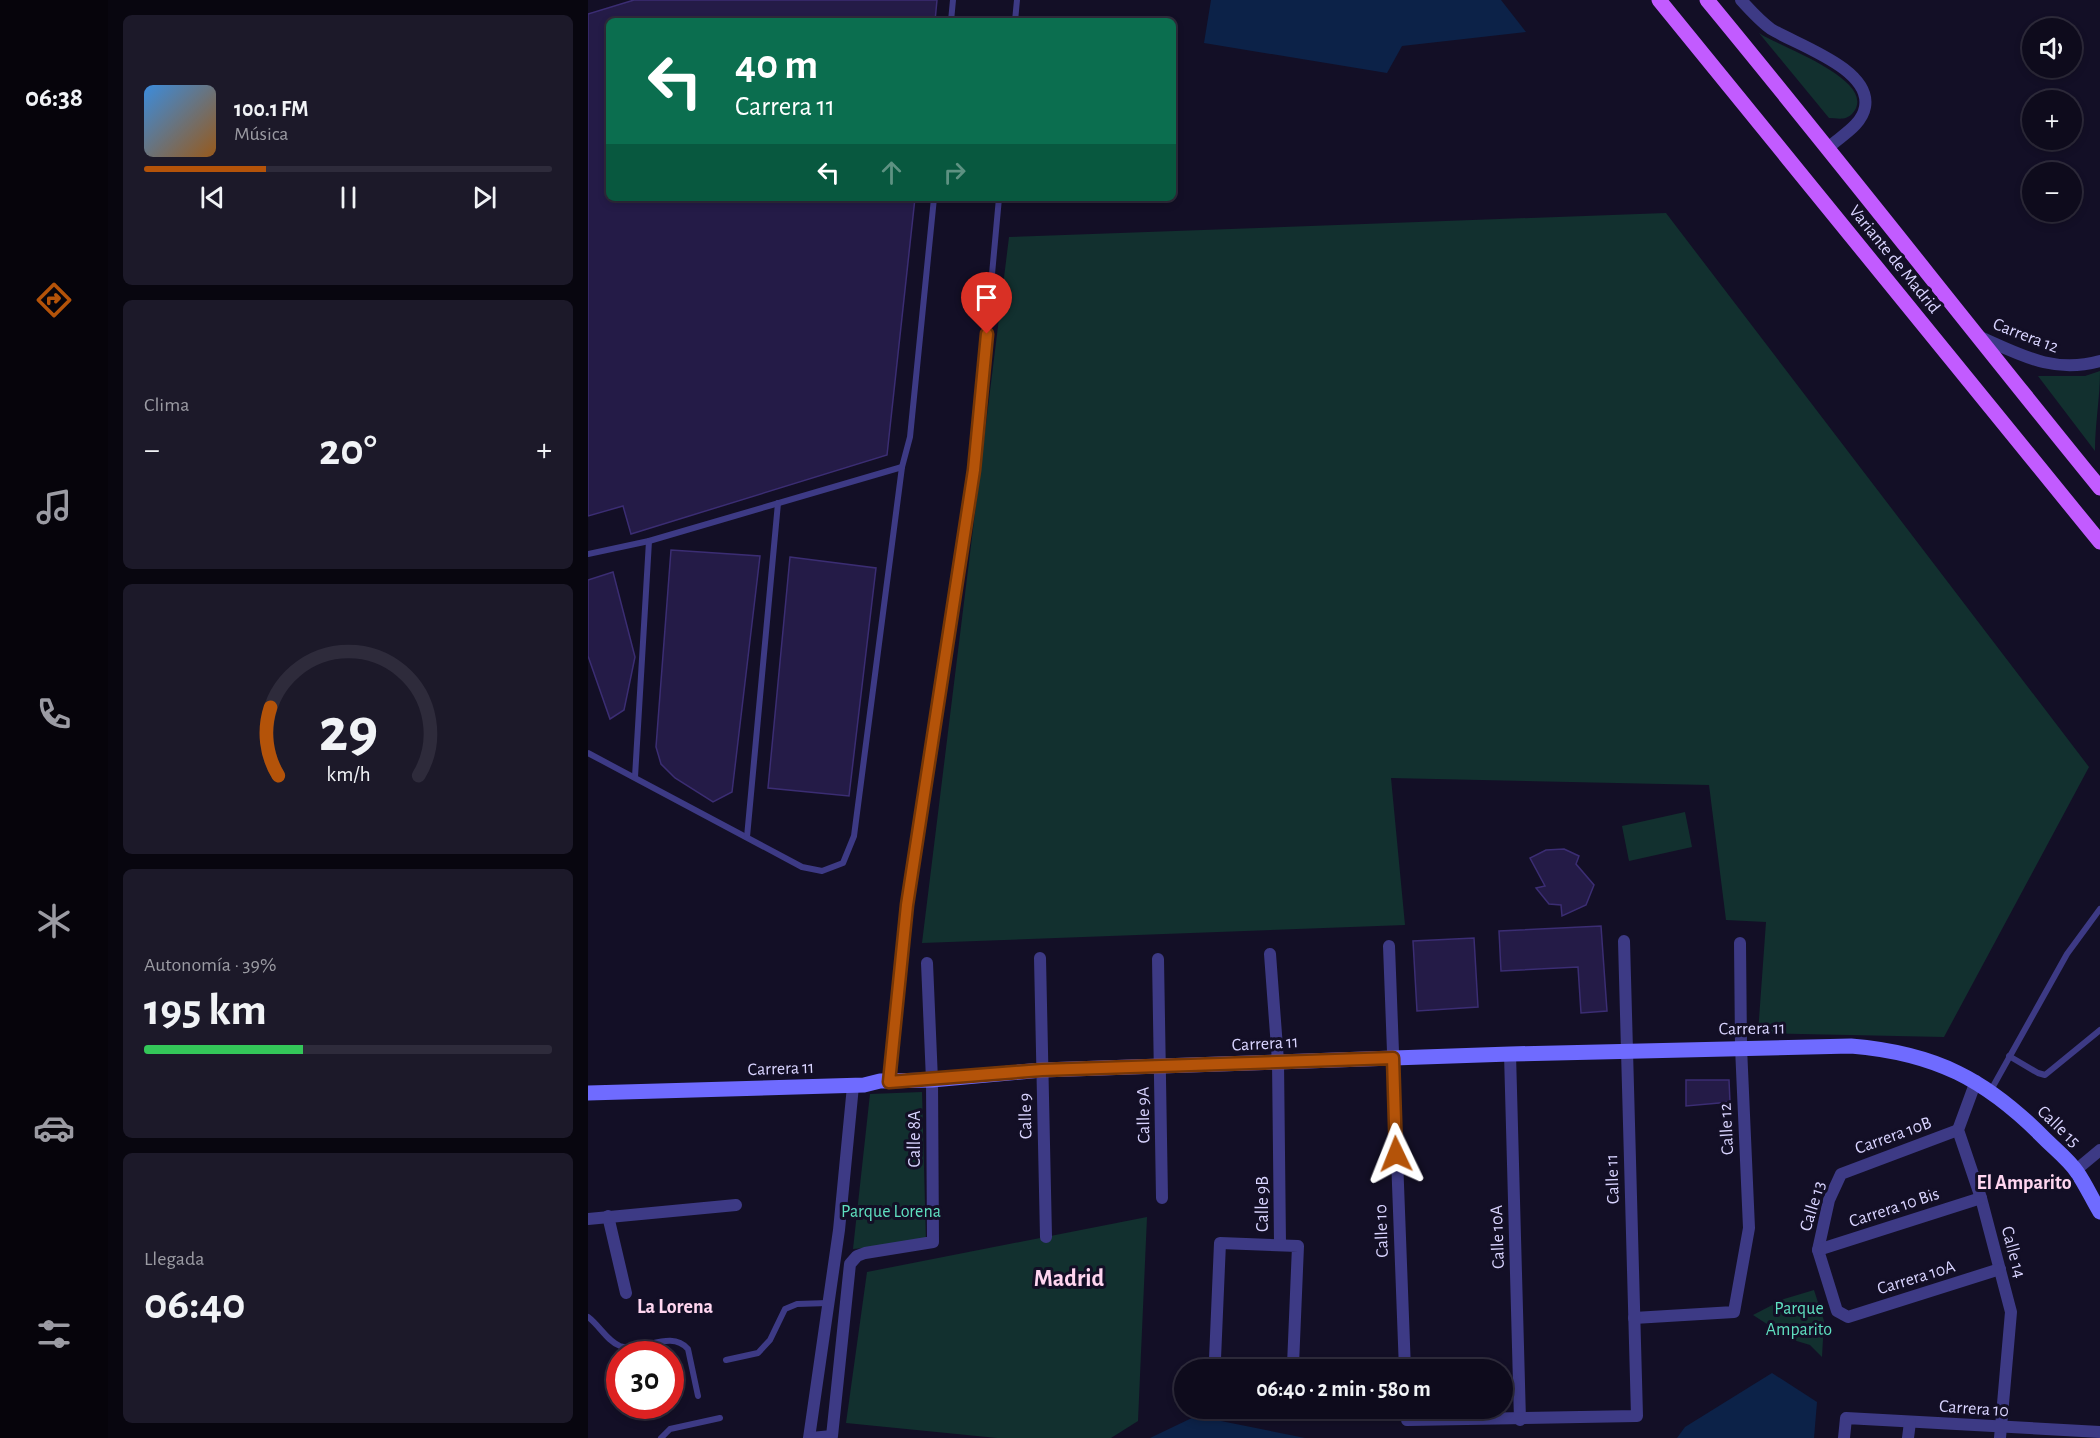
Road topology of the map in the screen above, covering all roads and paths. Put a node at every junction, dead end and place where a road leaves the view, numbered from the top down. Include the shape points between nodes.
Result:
1 (953, 0) edge
2 (1017, 0) edge
3 (1659, 0) edge
4 (1707, 0) edge
5 (1741, 0) edge
6 (951, 18) edge
7 (1015, 18) edge
8 (1829, 147) junction
9 (934, 201) edge
10 (999, 201) edge
11 (1975, 334) junction
12 (2100, 361) edge
13 (902, 467) junction
14 (2100, 488) edge
15 (778, 503) junction
16 (649, 541) junction
17 (2100, 542) edge
18 (588, 554) edge
19 (588, 753) edge
20 (635, 777) junction
21 (747, 837) junction
22 (2100, 909) edge
23 (1624, 941) dead end
24 (1740, 943) dead end
25 (1389, 946) dead end
26 (1270, 954) dead end
27 (1040, 958) dead end
28 (1158, 960) dead end
29 (927, 963) dead end
30 (2100, 1030) edge
31 (1741, 1047) junction
32 (1626, 1051) junction
33 (1510, 1054) junction
34 (2009, 1056) junction
35 (1393, 1058) junction
36 (1278, 1061) junction
37 (1160, 1066) junction
38 (1042, 1070) junction
39 (932, 1080) junction
40 (1976, 1081) junction
41 (889, 1082) junction
42 (853, 1086) junction
43 (1991, 1090) junction
44 (588, 1093) edge
45 (1958, 1130) junction
46 (2100, 1150) edge
47 (2076, 1170) junction
48 (1841, 1174) joint
49 (1162, 1198) dead end
50 (1981, 1198) junction
51 (736, 1205) dead end
52 (2100, 1212) edge
53 (608, 1216) junction
54 (588, 1219) edge
55 (1046, 1237) dead end
56 (1280, 1244) junction
57 (1818, 1250) junction
58 (2000, 1269) junction
59 (626, 1293) dead end
60 (828, 1303) junction
61 (1842, 1315) joint
62 (588, 1317) edge
63 (1634, 1318) junction
64 (1215, 1359) dead end
65 (1293, 1359) edge
66 (1405, 1359) edge
67 (726, 1360) dead end
68 (698, 1396) dead end
69 (720, 1418) dead end
70 (1501, 1419) edge
71 (1520, 1420) junction
72 (1910, 1422) junction
73 (2100, 1432) edge
74 (2000, 1433) edge
75 (661, 1438) edge
76 (810, 1438) edge
77 (1844, 1438) edge
78 (1908, 1438) edge

1 - 6 lane
2 - 7 lane
3 - 17 main road, Variante de Madrid
4 - 8 main road, Variante de Madrid
5 - 8 street via 1768,27 1848,70 1862,87 1866,106 1859,122
8 - 11 main road, Variante de Madrid
9 - 13 lane via 910,437
10 - 41 lane via 974,470 907,905
11 - 12 street, Carrera 12 via 2056,367
11 - 14 main road, Variante de Madrid
13 - 15 lane
13 - 21 lane via 854,836 843,863 822,870 802,867
15 - 16 lane
15 - 21 lane
16 - 18 lane
16 - 20 lane
19 - 20 lane
20 - 21 lane
22 - 34 lane via 2067,954
23 - 32 street, Calle 11
24 - 31 street, Calle 12
25 - 35 street, Calle 10
26 - 36 street, Calle 9B
27 - 38 street, Calle 9
28 - 37 street, Calle 9A
29 - 39 street, Calle 8A
30 - 34 lane via 2045,1075
31 - 32 street, Carrera 11
31 - 40 street, Carrera 11 via 1851,1046 1893,1050
31 - 63 street, Calle 12 via 1749,1228 1734,1312
32 - 33 street, Carrera 11
32 - 63 street, Calle 11
33 - 35 street, Carrera 11
33 - 71 street, Calle 10A
34 - 43 lane
35 - 36 street, Carrera 11
35 - 66 street, Calle 10
36 - 37 street, Carrera 11
36 - 56 street, Calle 9B
37 - 38 street, Carrera 11
37 - 49 street, Calle 9A
38 - 39 street, Carrera 11
38 - 55 street, Calle 9
39 - 41 street, Carrera 11
39 - 76 street, Calle 8A via 933,1242 865,1253 850,1264 832,1436
40 - 43 street, Calle 15
40 - 45 street
41 - 42 street, Carrera 11
42 - 44 street, Carrera 11
42 - 60 street
43 - 47 street, Calle 15
45 - 48 street, Carrera 10B
45 - 50 street, Calle 14
46 - 47 street
47 - 52 street, Calle 15
48 - 57 street, Calle 13 via 1826,1209
50 - 57 street, Carrera 10 Bis
50 - 58 street, Calle 14
51 - 53 street
53 - 54 street
53 - 59 street
56 - 64 street via 1220,1243
56 - 65 street, Calle 9B via 1298,1246
57 - 61 street, Calle 13 via 1837,1311
58 - 61 street, Carrera 10A via 1848,1317
58 - 74 street, Calle 14 via 2011,1312
60 - 67 lane via 796,1304 785,1309 770,1340 758,1353
60 - 76 street
62 - 68 lane via 616,1344 629,1348 674,1340 684,1344
63 - 71 street, Calle 11 via 1637,1416
69 - 75 lane via 670,1429
70 - 71 street
72 - 74 street, Carrera 10
72 - 77 street, Carrera 10 via 1846,1418
72 - 78 street
73 - 74 street, Carrera 10

